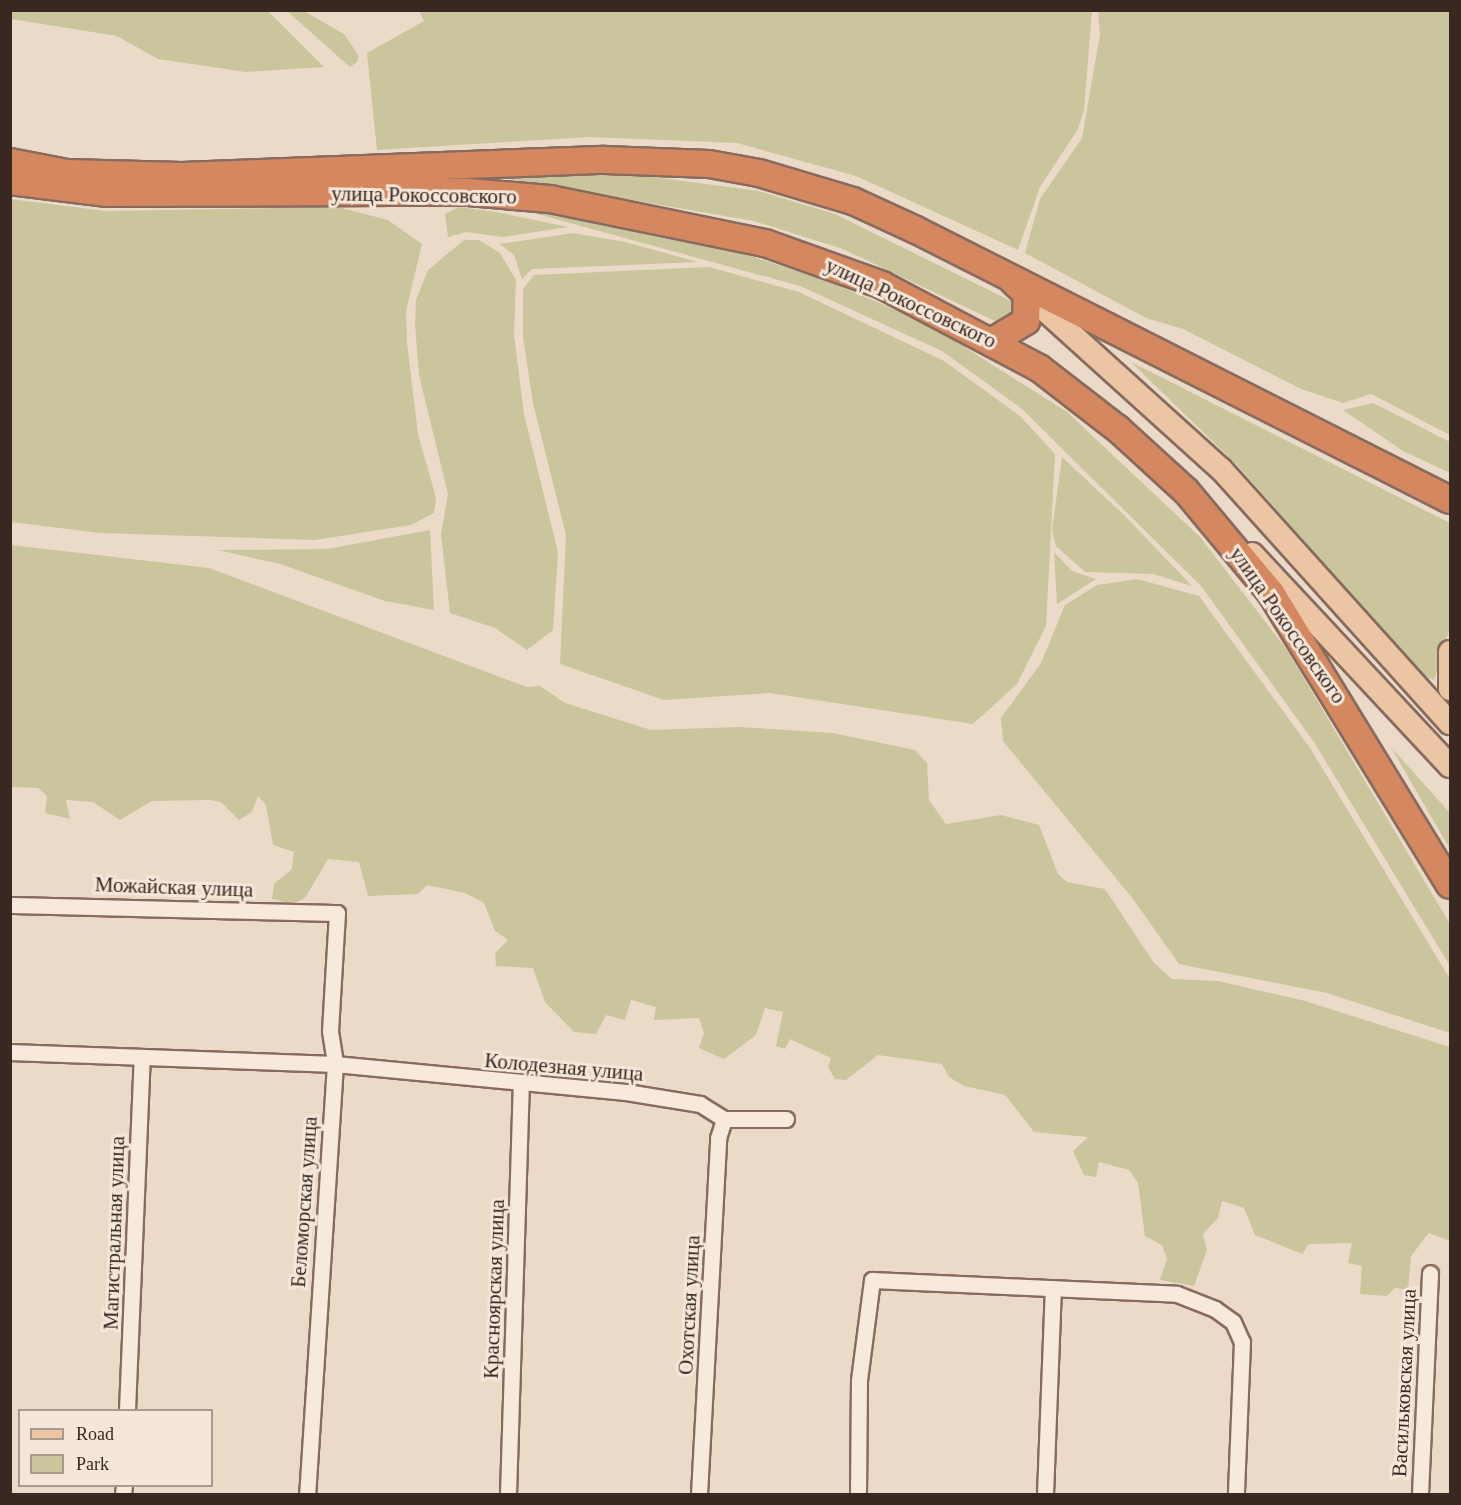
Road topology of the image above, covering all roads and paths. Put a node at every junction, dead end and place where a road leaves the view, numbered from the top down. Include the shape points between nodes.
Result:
1 (10, 162) edge
2 (10, 181) edge
3 (1019, 287) junction
4 (993, 341) junction
5 (1186, 491) junction
6 (1450, 500) edge
7 (1450, 652) edge
8 (1450, 688) edge
9 (1450, 723) edge
10 (1408, 724) junction
11 (1450, 766) edge
12 (1450, 774) edge
13 (1450, 885) edge
14 (10, 905) edge
15 (337, 913) joint
16 (10, 1052) edge
17 (142, 1058) junction
18 (335, 1064) junction
19 (521, 1084) junction
20 (724, 1119) junction
21 (786, 1119) dead end
22 (1430, 1273) dead end
23 (1053, 1288) junction
24 (127, 1409) edge
25 (307, 1494) edge
26 (508, 1494) edge
27 (699, 1494) edge
28 (858, 1494) edge
29 (1045, 1494) edge
30 (1236, 1494) edge
31 (1420, 1494) edge

1 - 3 highway, улица Рокоссовского via 67,173 182,176 605,160 709,164 853,201
2 - 4 highway, улица Рокоссовского via 107,193 468,192 550,199 724,233 815,258
3 - 4 highway via 1026,321
3 - 6 highway, улица Рокоссовского
3 - 9 main road via 1221,469
4 - 5 highway, улица Рокоссовского via 1085,403
5 - 10 main road via 1283,586
5 - 13 highway, улица Рокоссовского via 1271,593
7 - 8 main road
10 - 11 main road
10 - 12 street
14 - 15 street, Можайская улица
15 - 18 street, Беломорская улица via 330,1031
16 - 17 street, Колодезная улица
17 - 18 street, Колодезная улица
17 - 24 street, Магистральная улица
18 - 19 street, Колодезная улица
18 - 25 street, Беломорская улица
19 - 20 street, Колодезная улица via 700,1104
19 - 26 street, Красноярская улица
20 - 21 street
20 - 27 street, Охотская улица via 718,1138
22 - 31 street, Васильковская улица
23 - 28 street via 872,1280 859,1380
23 - 29 street
23 - 30 street via 1177,1294 1215,1309 1233,1322 1242,1342

